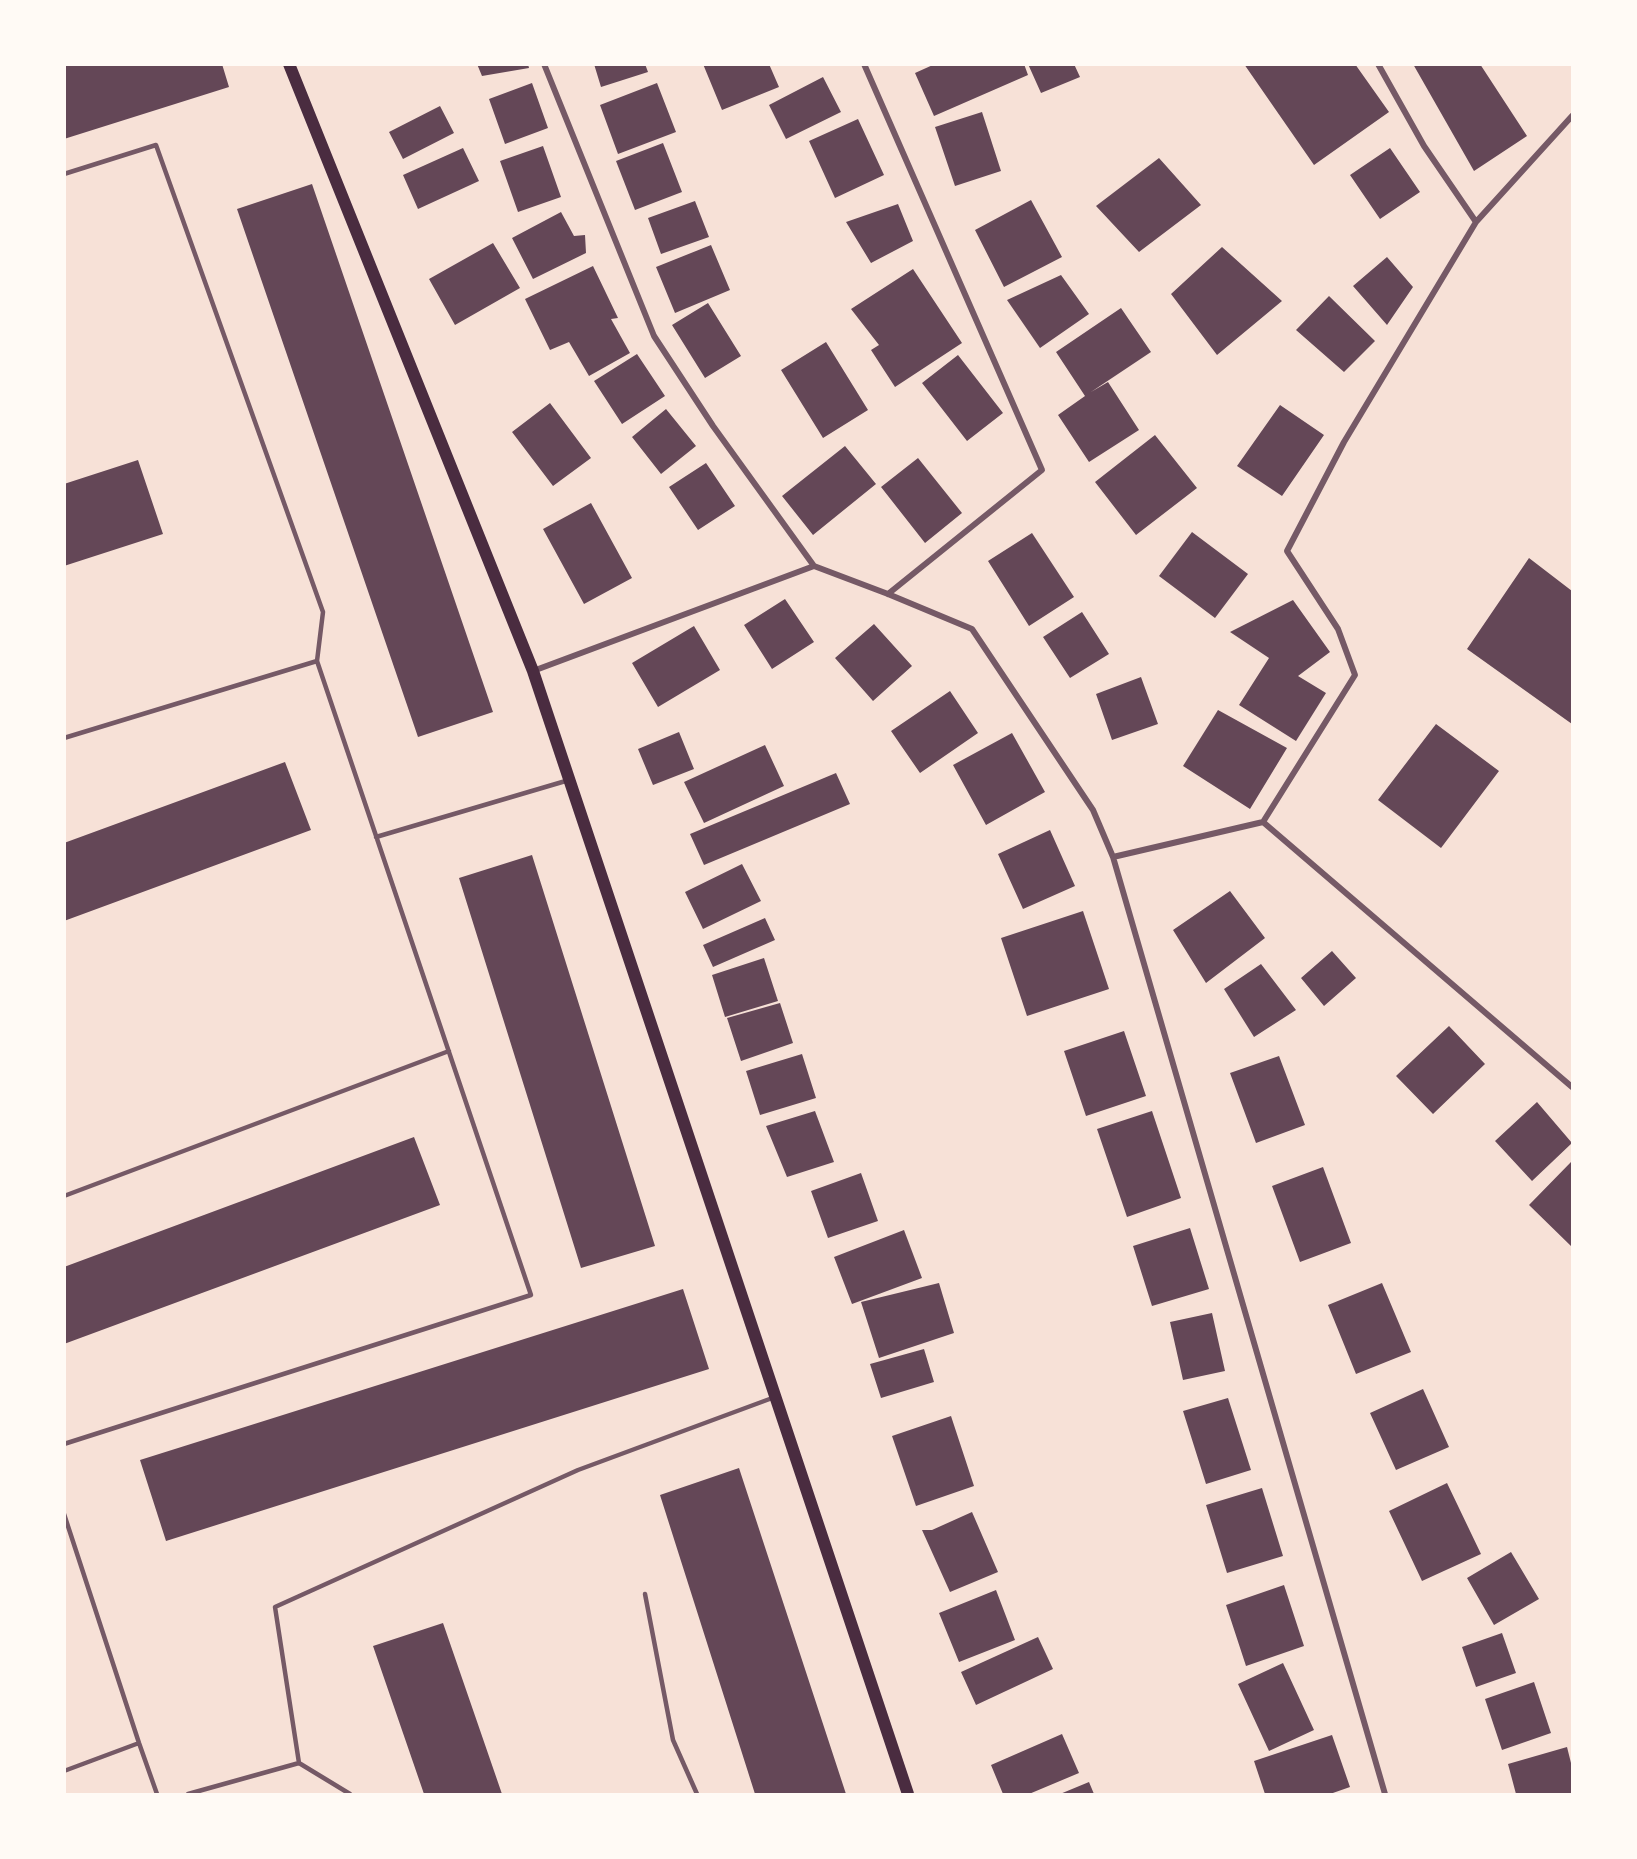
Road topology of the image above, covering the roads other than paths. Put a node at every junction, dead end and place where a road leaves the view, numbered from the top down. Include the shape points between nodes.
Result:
1 (289, 64) edge
2 (544, 64) edge
3 (864, 64) edge
4 (1378, 64) edge
5 (1572, 116) edge
6 (64, 174) edge
7 (1476, 222) junction
8 (814, 566) junction
9 (888, 594) junction
10 (317, 661) junction
11 (533, 671) junction
12 (64, 738) edge
13 (569, 780) junction
14 (1263, 822) junction
15 (376, 837) junction
16 (1113, 857) junction
17 (449, 1051) junction
18 (1572, 1087) edge
19 (64, 1196) edge
20 (775, 1397) junction
21 (64, 1444) edge
22 (64, 1514) edge
23 (645, 1594) dead end
24 (139, 1743) junction
25 (299, 1763) junction
26 (64, 1771) edge
27 (158, 1794) edge
28 (188, 1794) edge
29 (350, 1794) edge
30 (698, 1794) edge
31 (908, 1794) edge
32 (1385, 1794) edge

1 - 11 main road
2 - 8 street via 654,336
3 - 9 street via 1042,470
4 - 7 street via 1424,146
5 - 7 street
6 - 10 lane via 156,145 324,612
7 - 14 street via 1344,442 1287,551 1338,629 1355,675
8 - 9 street
8 - 11 street
9 - 16 street via 972,629 1093,810
10 - 12 lane
10 - 15 lane
11 - 13 main road
13 - 15 lane
13 - 20 main road
14 - 16 street
14 - 18 street
15 - 17 lane
16 - 32 street
17 - 19 lane
17 - 21 lane via 531,1295
20 - 25 lane via 578,1470 275,1607
20 - 31 main road
22 - 24 lane
23 - 30 lane via 673,1740
24 - 26 lane
24 - 27 lane
25 - 28 lane
25 - 29 lane

